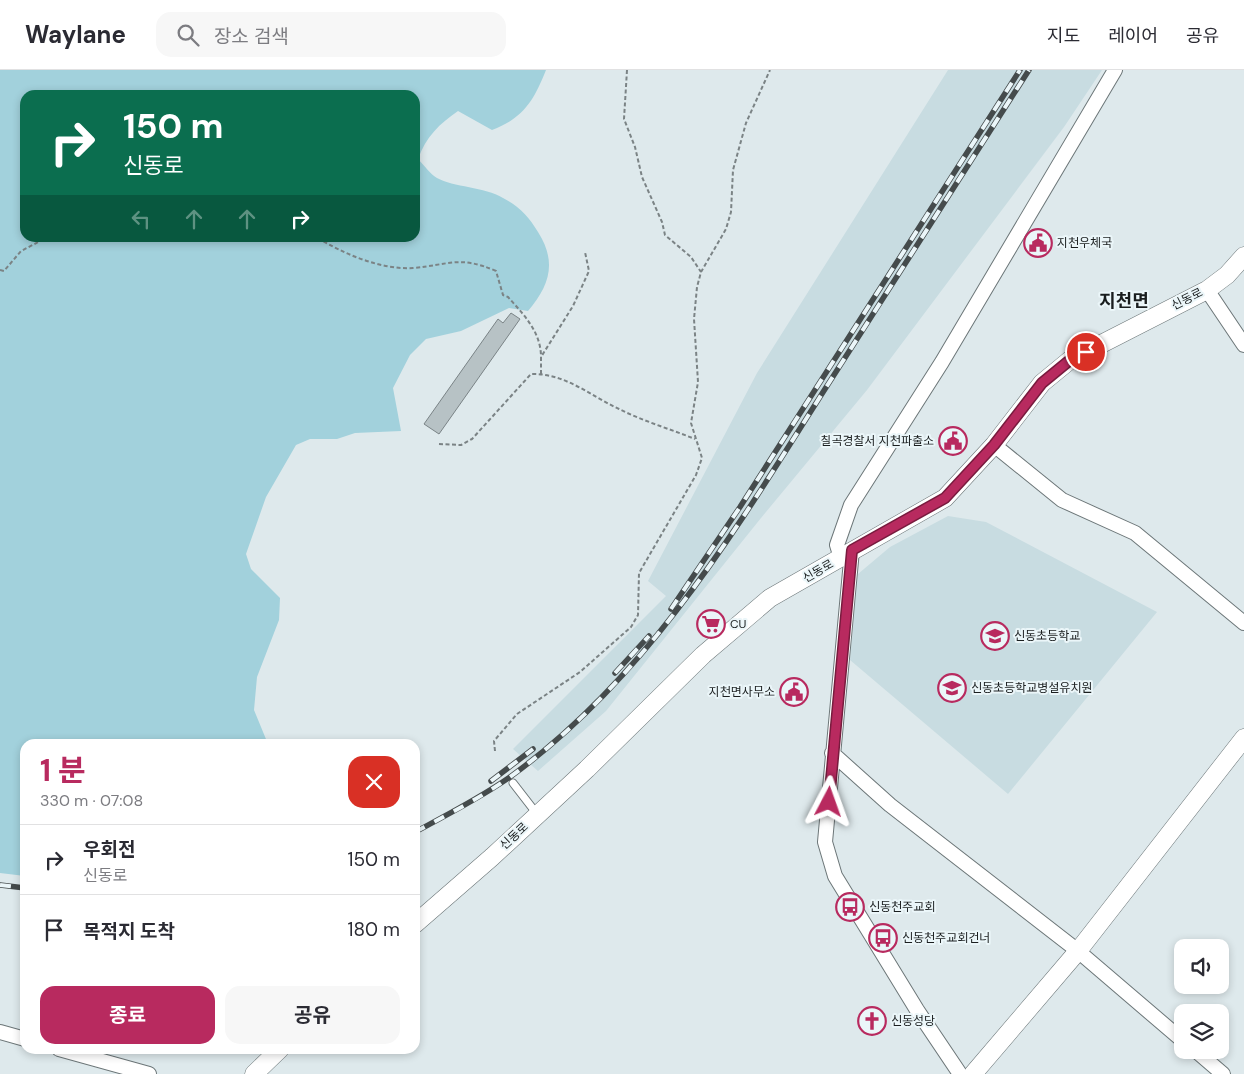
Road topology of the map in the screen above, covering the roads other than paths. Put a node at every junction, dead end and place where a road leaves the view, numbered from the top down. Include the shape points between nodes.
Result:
1 (1115, 70) edge
2 (1244, 256) edge
3 (1206, 290) junction
4 (1244, 345) edge
5 (994, 445) junction
6 (846, 554) junction
7 (1244, 623) edge
8 (1244, 738) edge
9 (832, 753) junction
10 (513, 783) dead end
11 (538, 815) junction
12 (420, 920) edge
13 (1078, 951) junction
14 (0, 1032) edge
15 (1174, 1033) edge
16 (20, 1038) edge
17 (77, 1054) edge
18 (275, 1054) edge
19 (1206, 1059) edge
20 (149, 1074) edge
21 (254, 1074) edge
22 (960, 1074) edge
23 (973, 1074) edge
24 (1223, 1074) edge

1 - 6 street via 942,362 851,505 838,544
2 - 3 street, 신동로 via 1227,275
3 - 4 street
3 - 5 street, 신동로 via 1070,360 1042,383
5 - 6 street, 신동로 via 945,498
5 - 7 street via 1062,500 1135,533
6 - 9 street
6 - 11 street, 신동로 via 770,598 710,649
8 - 13 street
9 - 13 street via 890,805
9 - 22 street via 825,842 835,876
10 - 11 lane
11 - 12 street, 신동로
13 - 15 street
13 - 23 street
14 - 16 street
17 - 20 street
18 - 21 street
19 - 24 street

